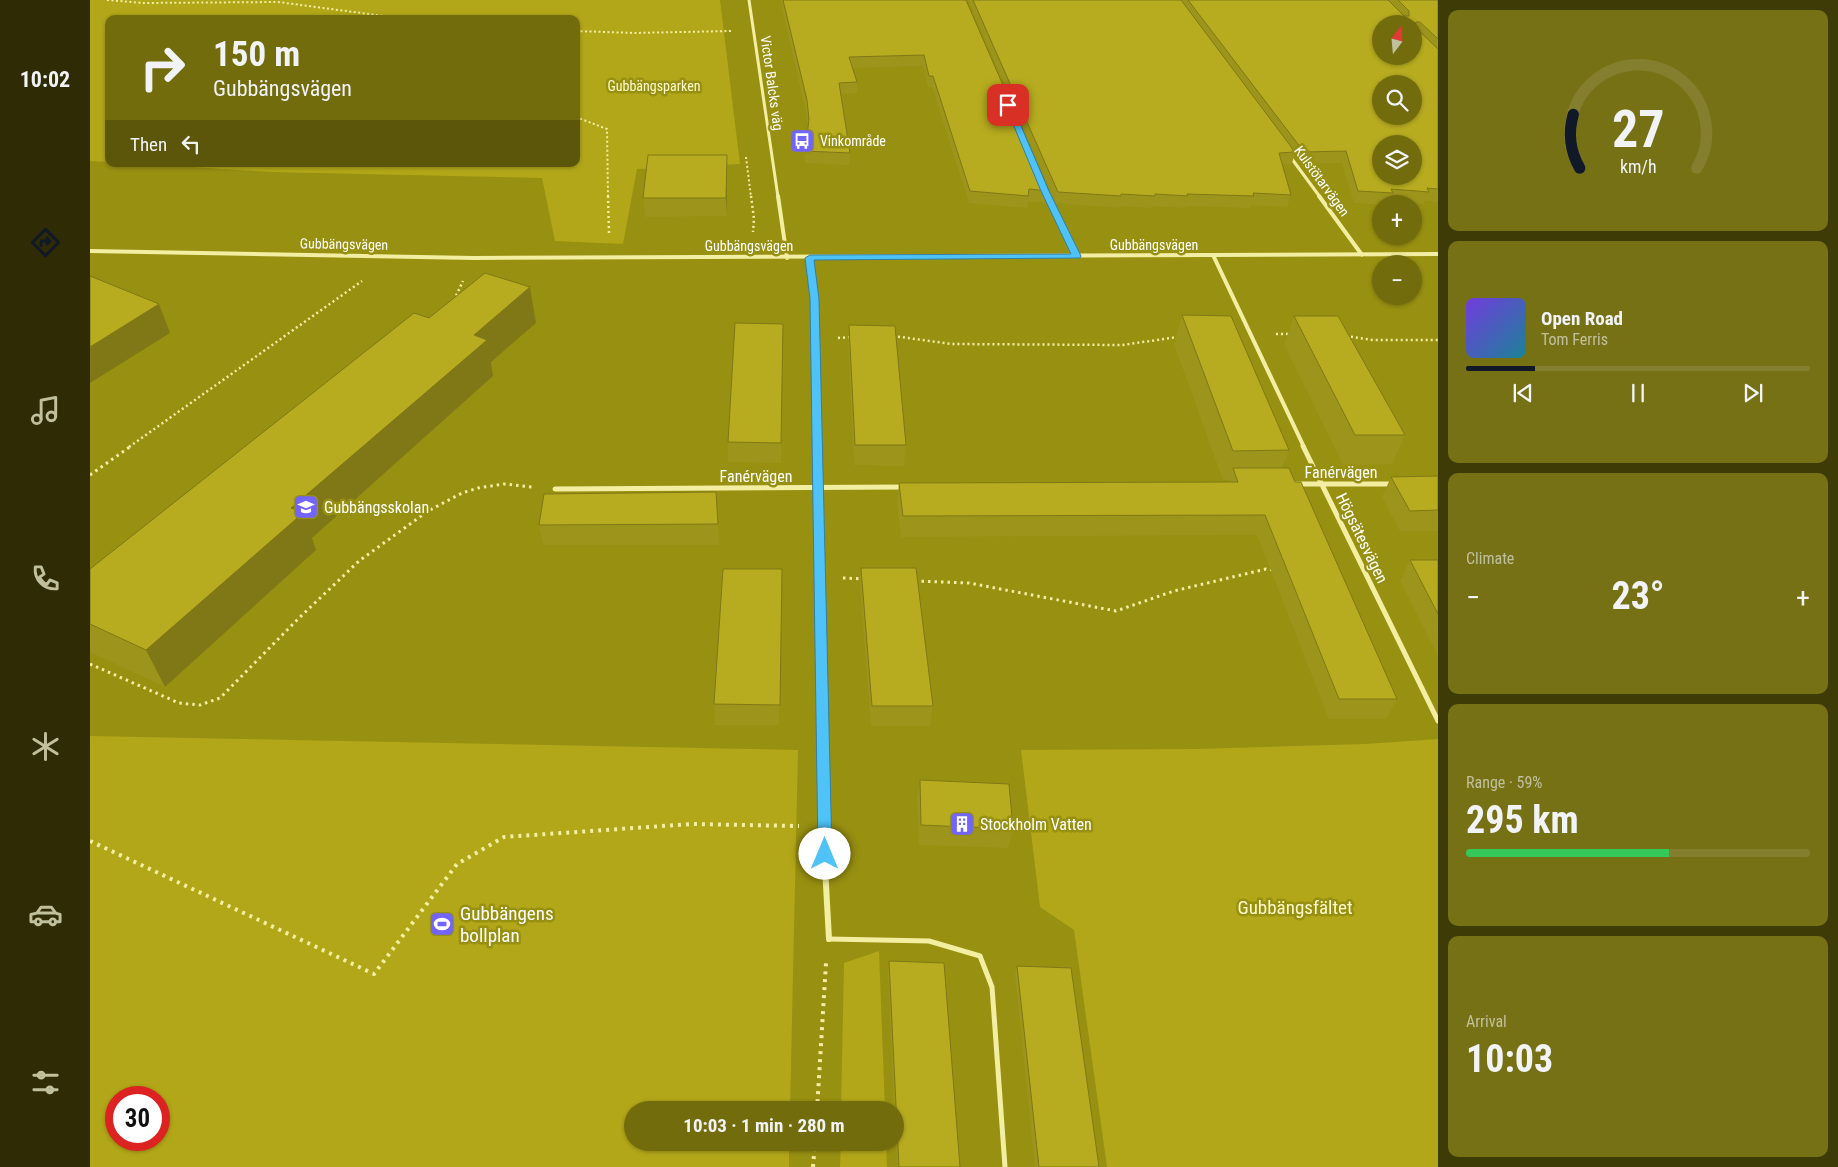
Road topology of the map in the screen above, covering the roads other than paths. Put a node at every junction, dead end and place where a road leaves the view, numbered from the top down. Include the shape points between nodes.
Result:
1 (749, 0) edge
2 (1286, 151) edge
3 (1045, 191) edge
4 (90, 250) edge
5 (1438, 254) edge
6 (1362, 255) junction
7 (1077, 256) junction
8 (1213, 256) junction
9 (787, 258) junction
10 (810, 258) junction
11 (1292, 484) edge
12 (1322, 484) junction
13 (1399, 484) edge
14 (906, 487) edge
15 (817, 488) junction
16 (555, 489) road end
17 (1438, 721) edge
18 (829, 939) joint
19 (1005, 1167) edge

1 - 9 street, Victor Balcks väg
2 - 6 street, Kulstötarvägen
3 - 7 street
4 - 9 street, Gubbängsvägen via 474,258
5 - 6 street, Gubbängsvägen
6 - 8 street, Gubbängsvägen
7 - 8 street, Gubbängsvägen
7 - 10 street, Gubbängsvägen
8 - 12 street, Högsätesvägen
9 - 10 street, Gubbängsvägen
10 - 15 street via 814,299
11 - 12 street, Fanérvägen
12 - 13 street, Fanérvägen
12 - 17 street, Högsätesvägen
14 - 15 street, Fanérvägen
15 - 16 street, Fanérvägen
15 - 18 street
18 - 19 lane via 930,941 980,956 992,988

